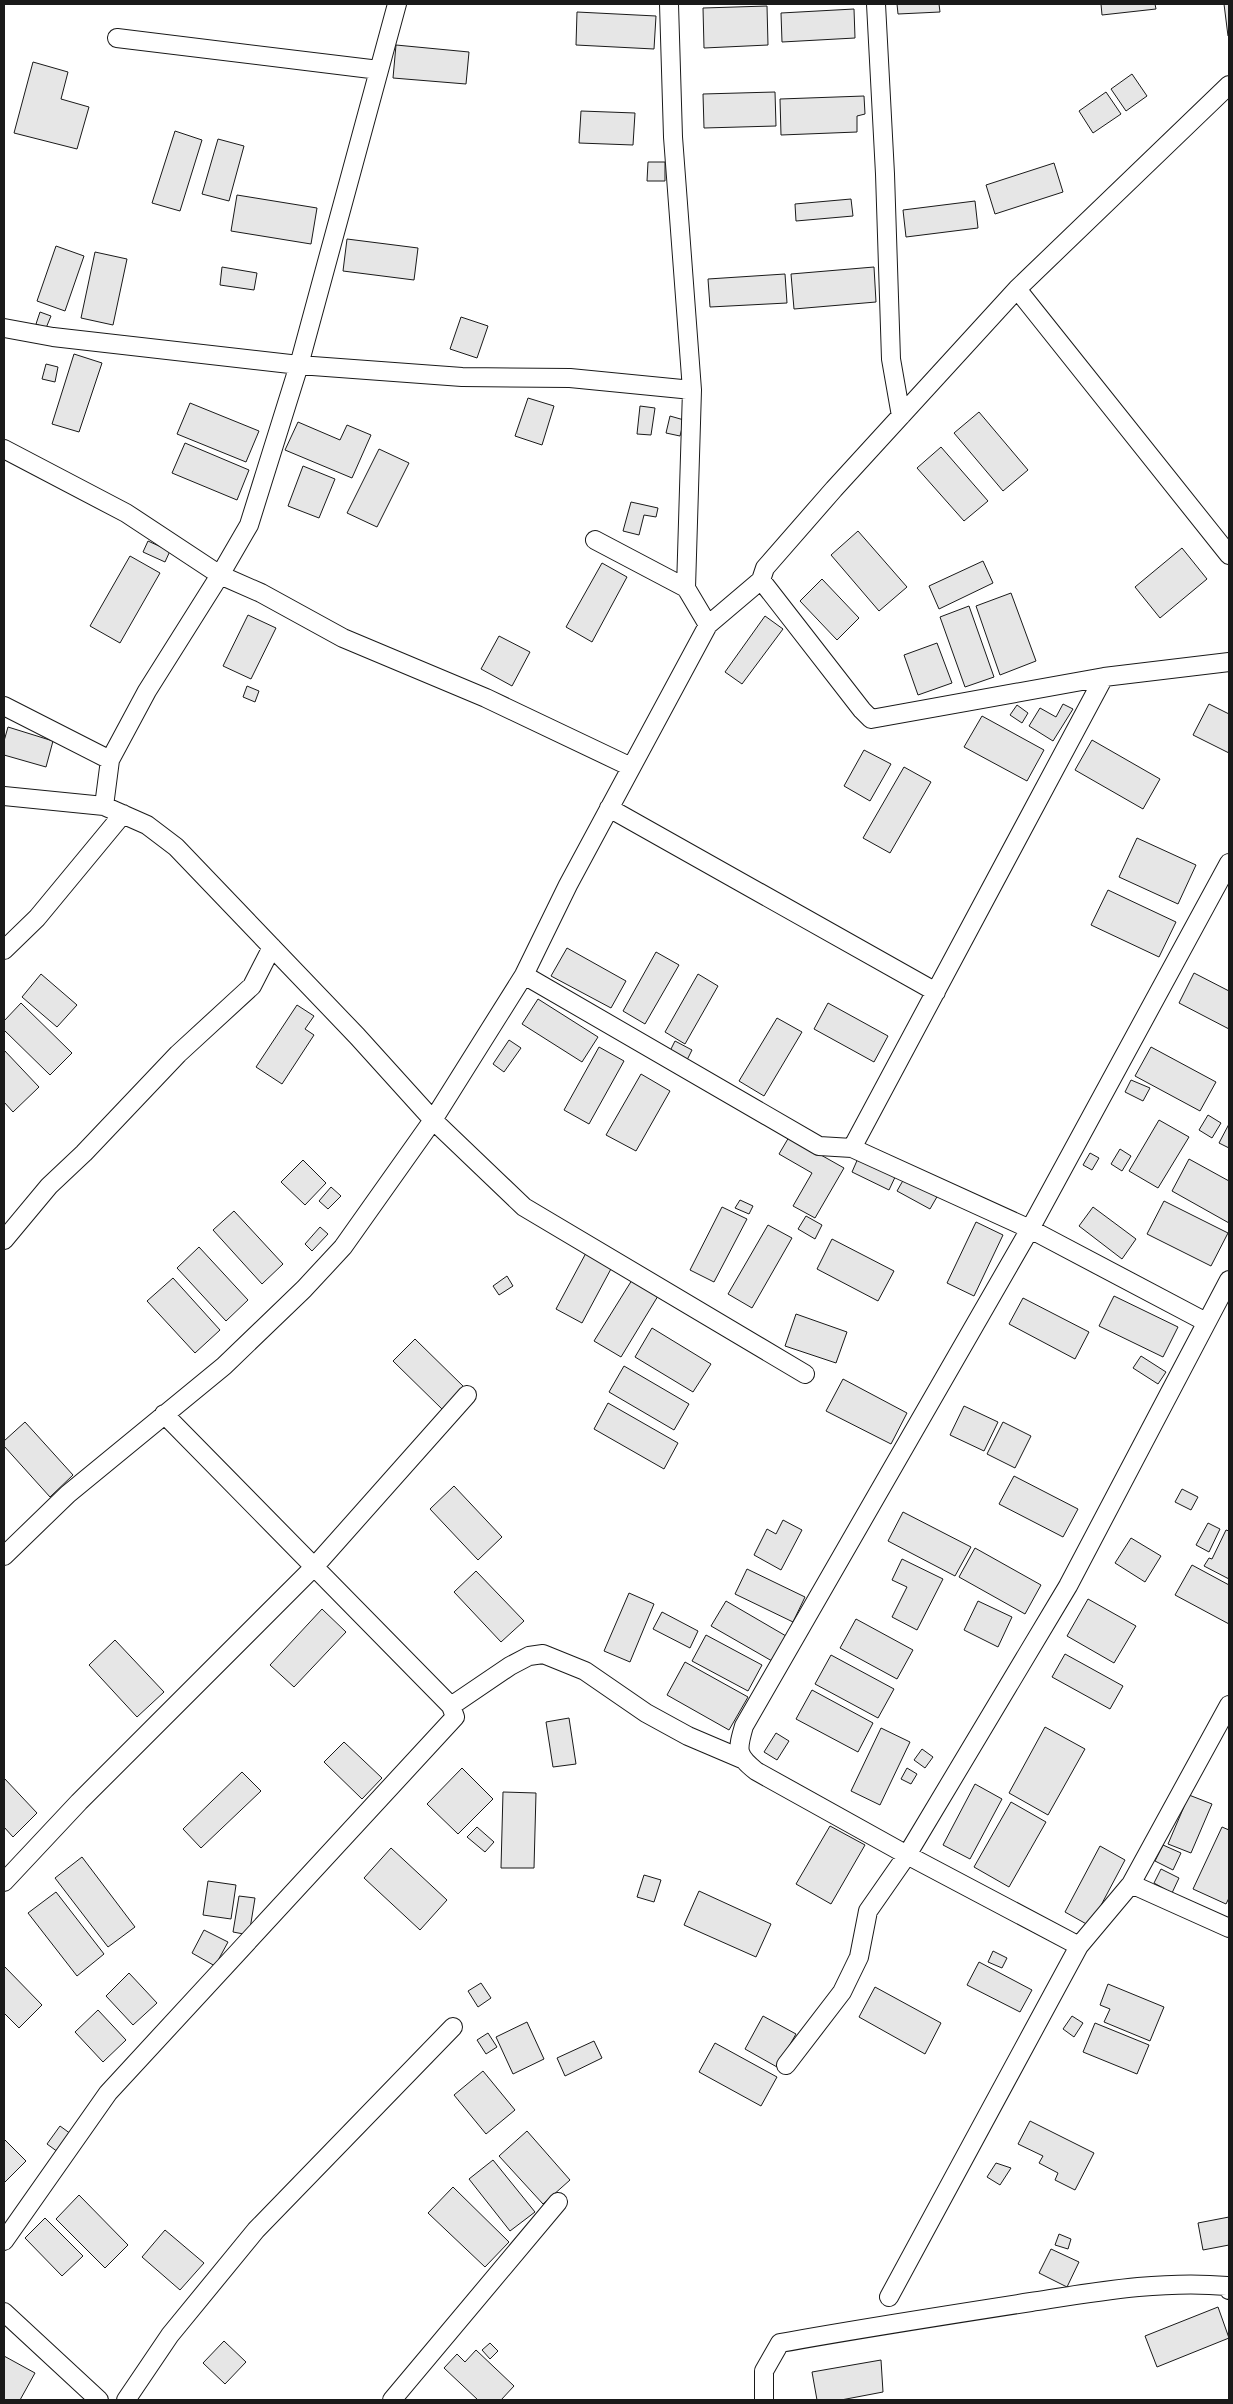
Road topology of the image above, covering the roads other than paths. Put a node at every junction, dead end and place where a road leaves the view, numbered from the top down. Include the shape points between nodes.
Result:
1 (397, 4) edge
2 (669, 4) edge
3 (876, 4) edge
4 (117, 38) dead end
5 (379, 70) junction
6 (1229, 85) edge
7 (1016, 289) junction
8 (4, 328) edge
9 (299, 364) junction
10 (692, 390) junction
11 (901, 416) junction
12 (4, 449) edge
13 (595, 540) dead end
14 (1229, 555) edge
15 (220, 575) junction
16 (761, 580) junction
17 (686, 588) junction
18 (708, 624) junction
19 (1229, 662) edge
20 (1104, 677) junction
21 (4, 706) edge
22 (110, 760) junction
23 (631, 767) junction
24 (4, 796) edge
25 (104, 806) junction
26 (609, 808) junction
27 (124, 814) junction
28 (1229, 863) edge
29 (272, 947) junction
30 (4, 950) edge
31 (524, 975) junction
32 (936, 992) junction
33 (433, 1120) junction
34 (852, 1148) junction
35 (1030, 1229) junction
36 (4, 1240) edge
37 (1229, 1280) edge
38 (1206, 1322) junction
39 (805, 1374) dead end
40 (466, 1395) dead end
41 (164, 1414) junction
42 (4, 1556) edge
43 (315, 1566) junction
44 (1229, 1705) edge
45 (451, 1706) junction
46 (742, 1759) junction
47 (907, 1855) junction
48 (4, 1882) edge
49 (1131, 1884) junction
50 (1229, 1928) edge
51 (1079, 1946) junction
52 (453, 2028) dead end
53 (786, 2066) dead end
54 (558, 2202) dead end
55 (4, 2242) edge
56 (1229, 2290) edge
57 (889, 2297) dead end
58 (4, 2312) edge
59 (99, 2400) edge
60 (126, 2400) edge
61 (392, 2400) edge
62 (764, 2400) edge

1 - 5 street
2 - 10 street via 673,137
3 - 11 street via 891,359
4 - 5 street
5 - 9 street
6 - 7 street
7 - 11 street
7 - 14 street
8 - 9 street via 53,337
9 - 10 street via 462,377 570,378
9 - 15 street via 249,525
10 - 17 street
11 - 16 street via 765,568
12 - 15 street via 126,513
13 - 17 street
15 - 22 street via 147,691
15 - 23 street via 261,593 343,638 486,698
16 - 18 street
16 - 20 street via 871,718
17 - 18 street
18 - 23 street
19 - 20 street
20 - 32 street
21 - 22 street
22 - 25 street
23 - 26 street
24 - 25 street
25 - 27 street
26 - 31 street
26 - 32 street
27 - 29 street via 147,825 176,847
27 - 30 street via 37,918
28 - 35 street
29 - 33 street
29 - 36 street via 252,986 178,1054 49,1186
31 - 33 street
31 - 34 street via 819,1146
32 - 34 street
33 - 39 street via 524,1207
33 - 41 street via 343,1247 224,1366
34 - 35 street
35 - 38 street
35 - 46 street via 744,1726 738,1746
37 - 38 street
38 - 47 street via 1068,1586
40 - 43 street
41 - 42 street via 68,1494
41 - 43 street
43 - 45 street
43 - 48 street via 79,1802
44 - 49 street
45 - 46 street via 510,1666 529,1656 543,1654 585,1671 646,1713 688,1736
45 - 55 street via 455,1717 108,2094
46 - 47 street via 756,1771
47 - 51 street
47 - 53 street via 868,1911 859,1957 842,1992
49 - 50 street
49 - 51 street
51 - 57 street
52 - 60 street via 256,2230 170,2334
54 - 61 street
56 - 62 street via 1227,2286 1194,2283 1132,2288 780,2343 764,2371
58 - 59 street

